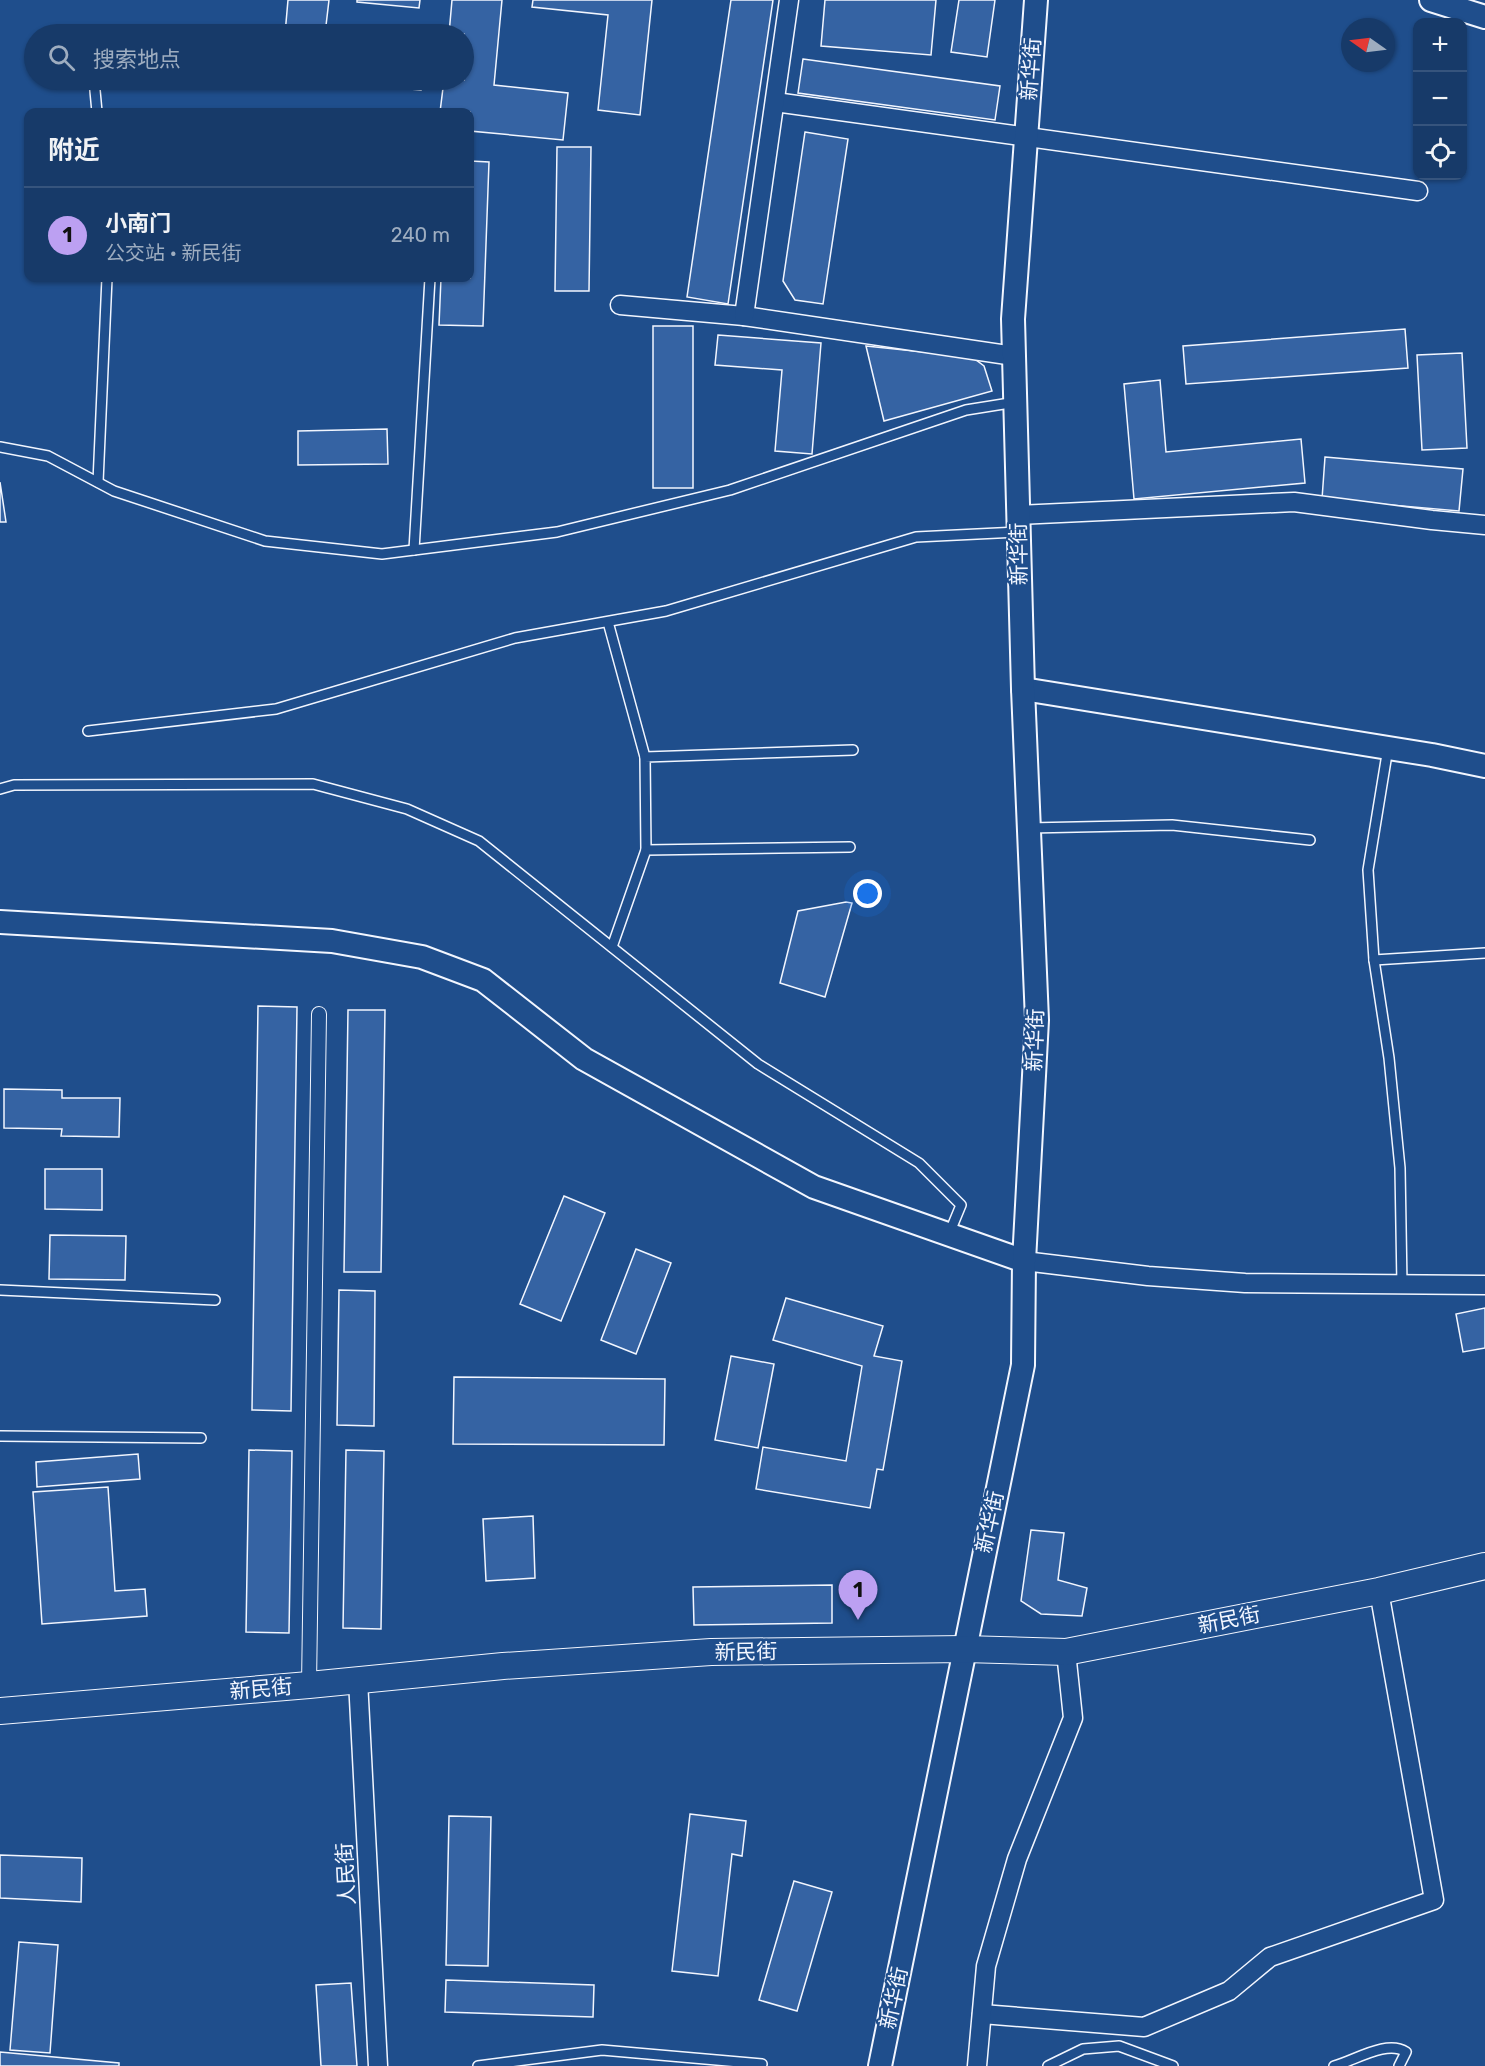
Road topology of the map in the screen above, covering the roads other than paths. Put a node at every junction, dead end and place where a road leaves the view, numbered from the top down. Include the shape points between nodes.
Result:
1 (789, 0) edge
2 (1036, 0) edge
3 (1431, 0) edge
4 (1485, 17) edge
5 (95, 90) edge
6 (775, 102) junction
7 (97, 108) edge
8 (1026, 137) junction
9 (1418, 191) dead end
10 (107, 282) edge
11 (430, 282) edge
12 (620, 305) dead end
13 (744, 316) junction
14 (1014, 356) junction
15 (1016, 402) junction
16 (0, 447) edge
17 (98, 482) junction
18 (1018, 524) junction
19 (1485, 525) edge
20 (414, 550) junction
21 (608, 622) junction
22 (1023, 689) junction
23 (88, 731) dead end
24 (1388, 748) junction
25 (853, 750) dead end
26 (645, 757) junction
27 (1485, 766) edge
28 (0, 789) edge
29 (1029, 828) junction
30 (1310, 840) dead end
31 (850, 847) dead end
32 (646, 850) junction
33 (0, 922) edge
34 (612, 947) junction
35 (1485, 953) edge
36 (1374, 960) junction
37 (319, 1014) dead end
38 (949, 1234) junction
39 (1024, 1261) junction
40 (1401, 1285) junction
41 (1485, 1285) edge
42 (0, 1290) edge
43 (215, 1300) dead end
44 (0, 1436) edge
45 (201, 1438) dead end
46 (1485, 1566) edge
47 (1379, 1591) junction
48 (964, 1649) junction
49 (1066, 1652) junction
50 (358, 1680) junction
51 (309, 1685) junction
52 (0, 1711) edge
53 (982, 2014) junction
54 (762, 2064) dead end
55 (378, 2066) edge
56 (478, 2066) edge
57 (880, 2066) edge
58 (977, 2066) edge
59 (1048, 2066) edge
60 (1173, 2066) edge
61 (1334, 2066) edge
62 (1400, 2066) edge

1 - 6 street
2 - 8 street, 新华街
3 - 4 street
5 - 7 lane
6 - 8 street
6 - 13 street
8 - 9 street
8 - 14 street, 新华街 via 1013,319
10 - 17 lane
11 - 20 lane
12 - 13 street
13 - 14 street
14 - 15 street, 新华街
15 - 18 street, 新华街
15 - 20 lane via 966,410 730,490 557,532
16 - 17 lane via 48,456
17 - 20 lane via 265,541 382,554
18 - 19 street via 1294,502
18 - 21 lane via 916,537 666,611
18 - 22 street, 新华街
21 - 23 lane via 515,638 276,709
21 - 26 lane
22 - 24 street
22 - 29 street, 新华街
24 - 27 street
24 - 36 lane via 1368,870
25 - 26 lane
26 - 32 lane
28 - 34 lane via 14,785 313,784 407,809 479,841
29 - 30 lane via 1172,825
29 - 39 street, 新华街 via 1037,1020
31 - 32 lane
32 - 34 lane
33 - 38 street via 332,940 422,957 483,980 584,1059 814,1187
34 - 38 lane via 758,1064 920,1163 961,1205
35 - 36 lane
36 - 40 lane via 1400,1168
37 - 51 street
38 - 39 street
39 - 40 street via 1245,1284
39 - 48 street, 新华街 via 1023,1365
40 - 41 street
42 - 43 lane
44 - 45 lane
46 - 47 main road, 新民街
47 - 49 main road, 新民街
47 - 53 street via 1434,1900 1270,1957 1229,1992 1144,2027
48 - 49 main road, 新民街
48 - 50 main road, 新民街 via 711,1652
48 - 57 street, 新华街
49 - 53 street via 1073,1718 1017,1859 986,1966
50 - 51 main road, 新民街
50 - 55 street, 人民街
51 - 52 main road, 新民街
53 - 58 street
54 - 56 lane via 602,2050
59 - 60 lane via 1083,2049 1119,2046
61 - 62 lane via 1398,2047 1406,2052

